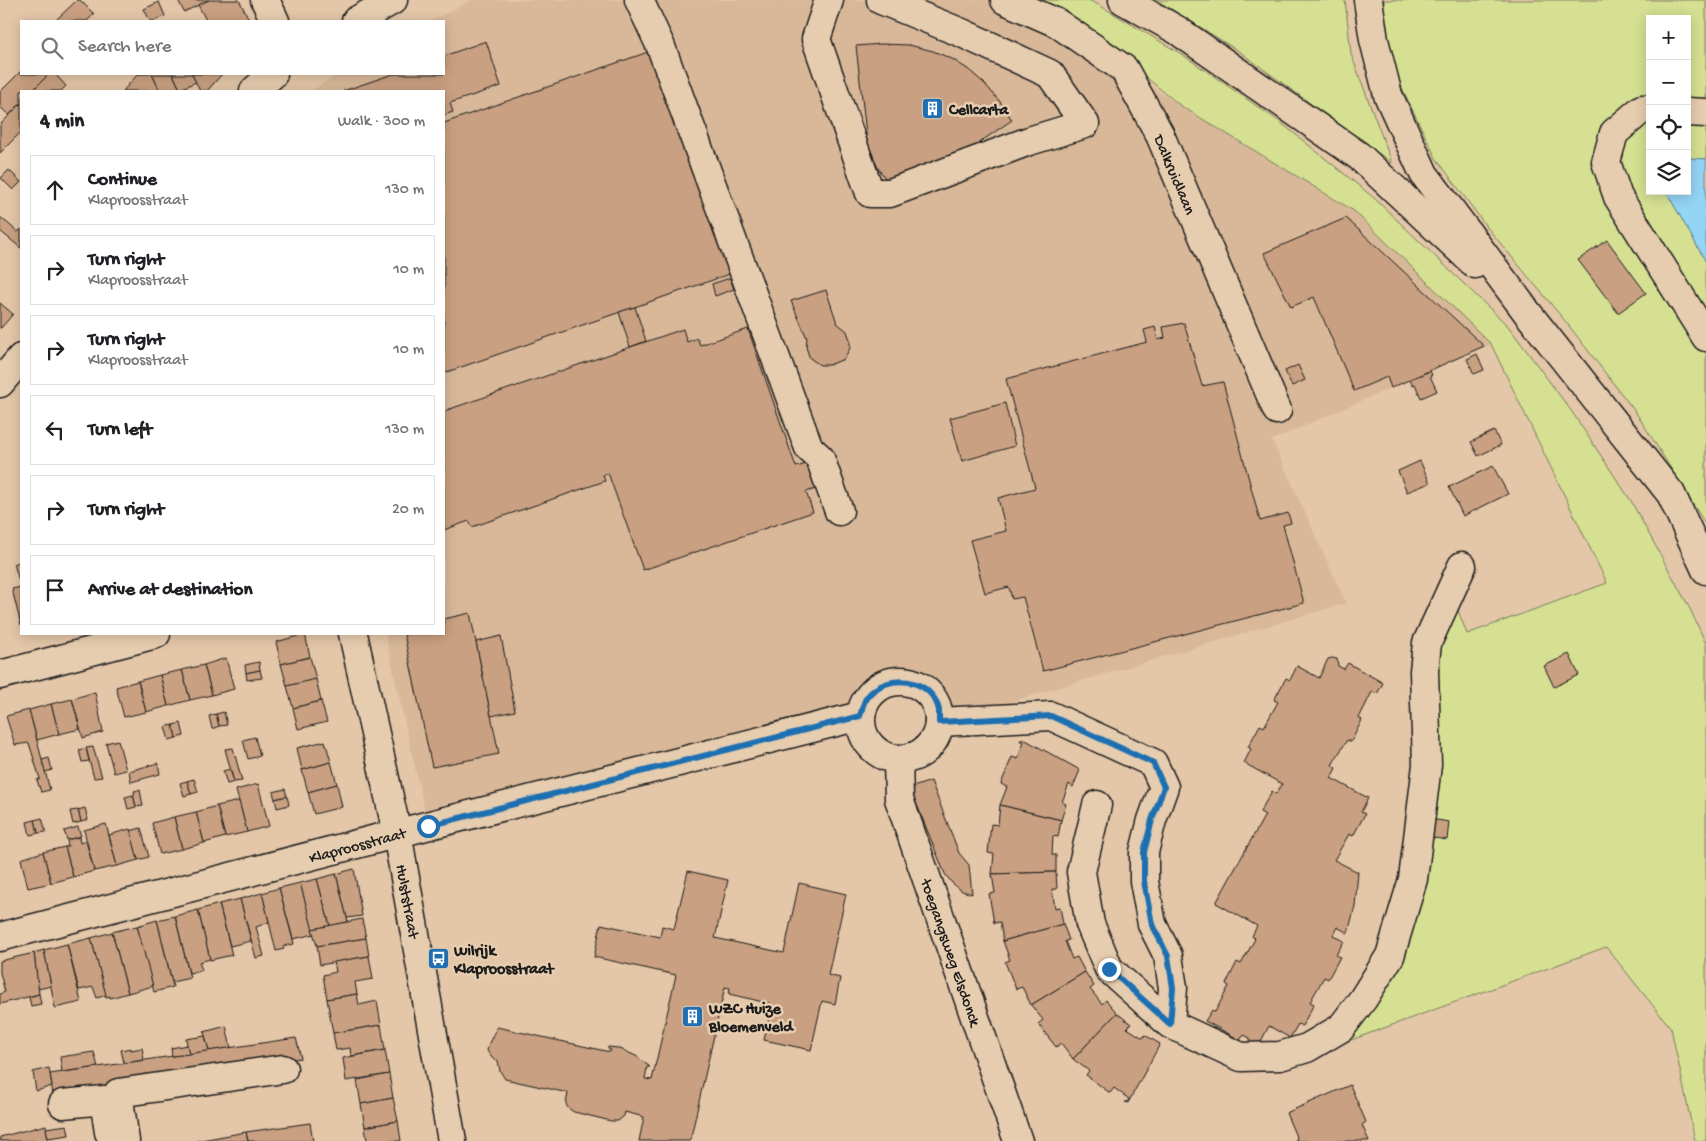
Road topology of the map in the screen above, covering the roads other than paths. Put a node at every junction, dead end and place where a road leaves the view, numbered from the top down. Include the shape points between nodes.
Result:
1 (265, 0) edge
2 (394, 0) edge
3 (639, 0) edge
4 (829, 0) edge
5 (881, 0) edge
6 (1005, 0) edge
7 (1123, 0) edge
8 (1368, 0) edge
9 (275, 20) edge
10 (358, 20) edge
11 (272, 75) edge
12 (255, 90) edge
13 (1646, 109) edge
14 (1691, 112) edge
15 (1706, 113) edge
16 (1526, 310) junction
17 (1706, 336) edge
18 (20, 359) edge
19 (0, 384) edge
20 (1277, 410) dead end
21 (839, 511) dead end
22 (1462, 566) dead end
23 (1706, 570) edge
24 (152, 635) edge
25 (353, 635) edge
26 (0, 675) edge
27 (860, 716) junction
28 (939, 722) junction
29 (898, 760) junction
30 (1097, 805) dead end
31 (397, 833) junction
32 (0, 937) edge
33 (1170, 1024) junction
34 (283, 1070) dead end
35 (63, 1104) dead end
36 (110, 1141) edge
37 (125, 1141) edge
38 (452, 1141) edge
39 (1018, 1141) edge

1 - 9 main road
2 - 10 main road
3 - 21 main road via 662,47 809,448 820,458
4 - 5 main road via 816,39 870,193 890,193 1030,141 1086,124 1050,74
6 - 20 main road, Dalkruidlaan via 1057,23 1124,69 1160,135
7 - 16 main road via 1177,30 1359,156
8 - 16 main road via 1388,96 1424,174
11 - 12 main road
13 - 17 main road via 1614,133 1606,162 1618,197
14 - 15 main road
16 - 23 main road via 1672,494
18 - 19 main road
22 - 33 main road via 1427,643 1424,670 1428,764 1413,879 1390,956 1363,999 1341,1028 1307,1048 1280,1056 1241,1057
24 - 26 main road
25 - 31 main road, Hulststraat
27 - 28 main road via 866,698 879,685 897,680 915,683 930,694 939,710
27 - 29 main road via 862,732 870,746 882,756
27 - 31 main road, Klaproosstraat
28 - 29 main road via 931,745 916,756
28 - 33 main road via 1051,716 1153,763 1164,787 1144,852 1144,881 1152,924 1168,956 1173,988
29 - 39 main road, toegangsweg Elsdonck via 899,799
30 - 33 main road via 1080,872 1090,924 1109,969
31 - 32 main road, Klaproosstraat
31 - 38 main road, Hulststraat
34 - 37 main road via 118,1093
35 - 36 main road via 104,1100

